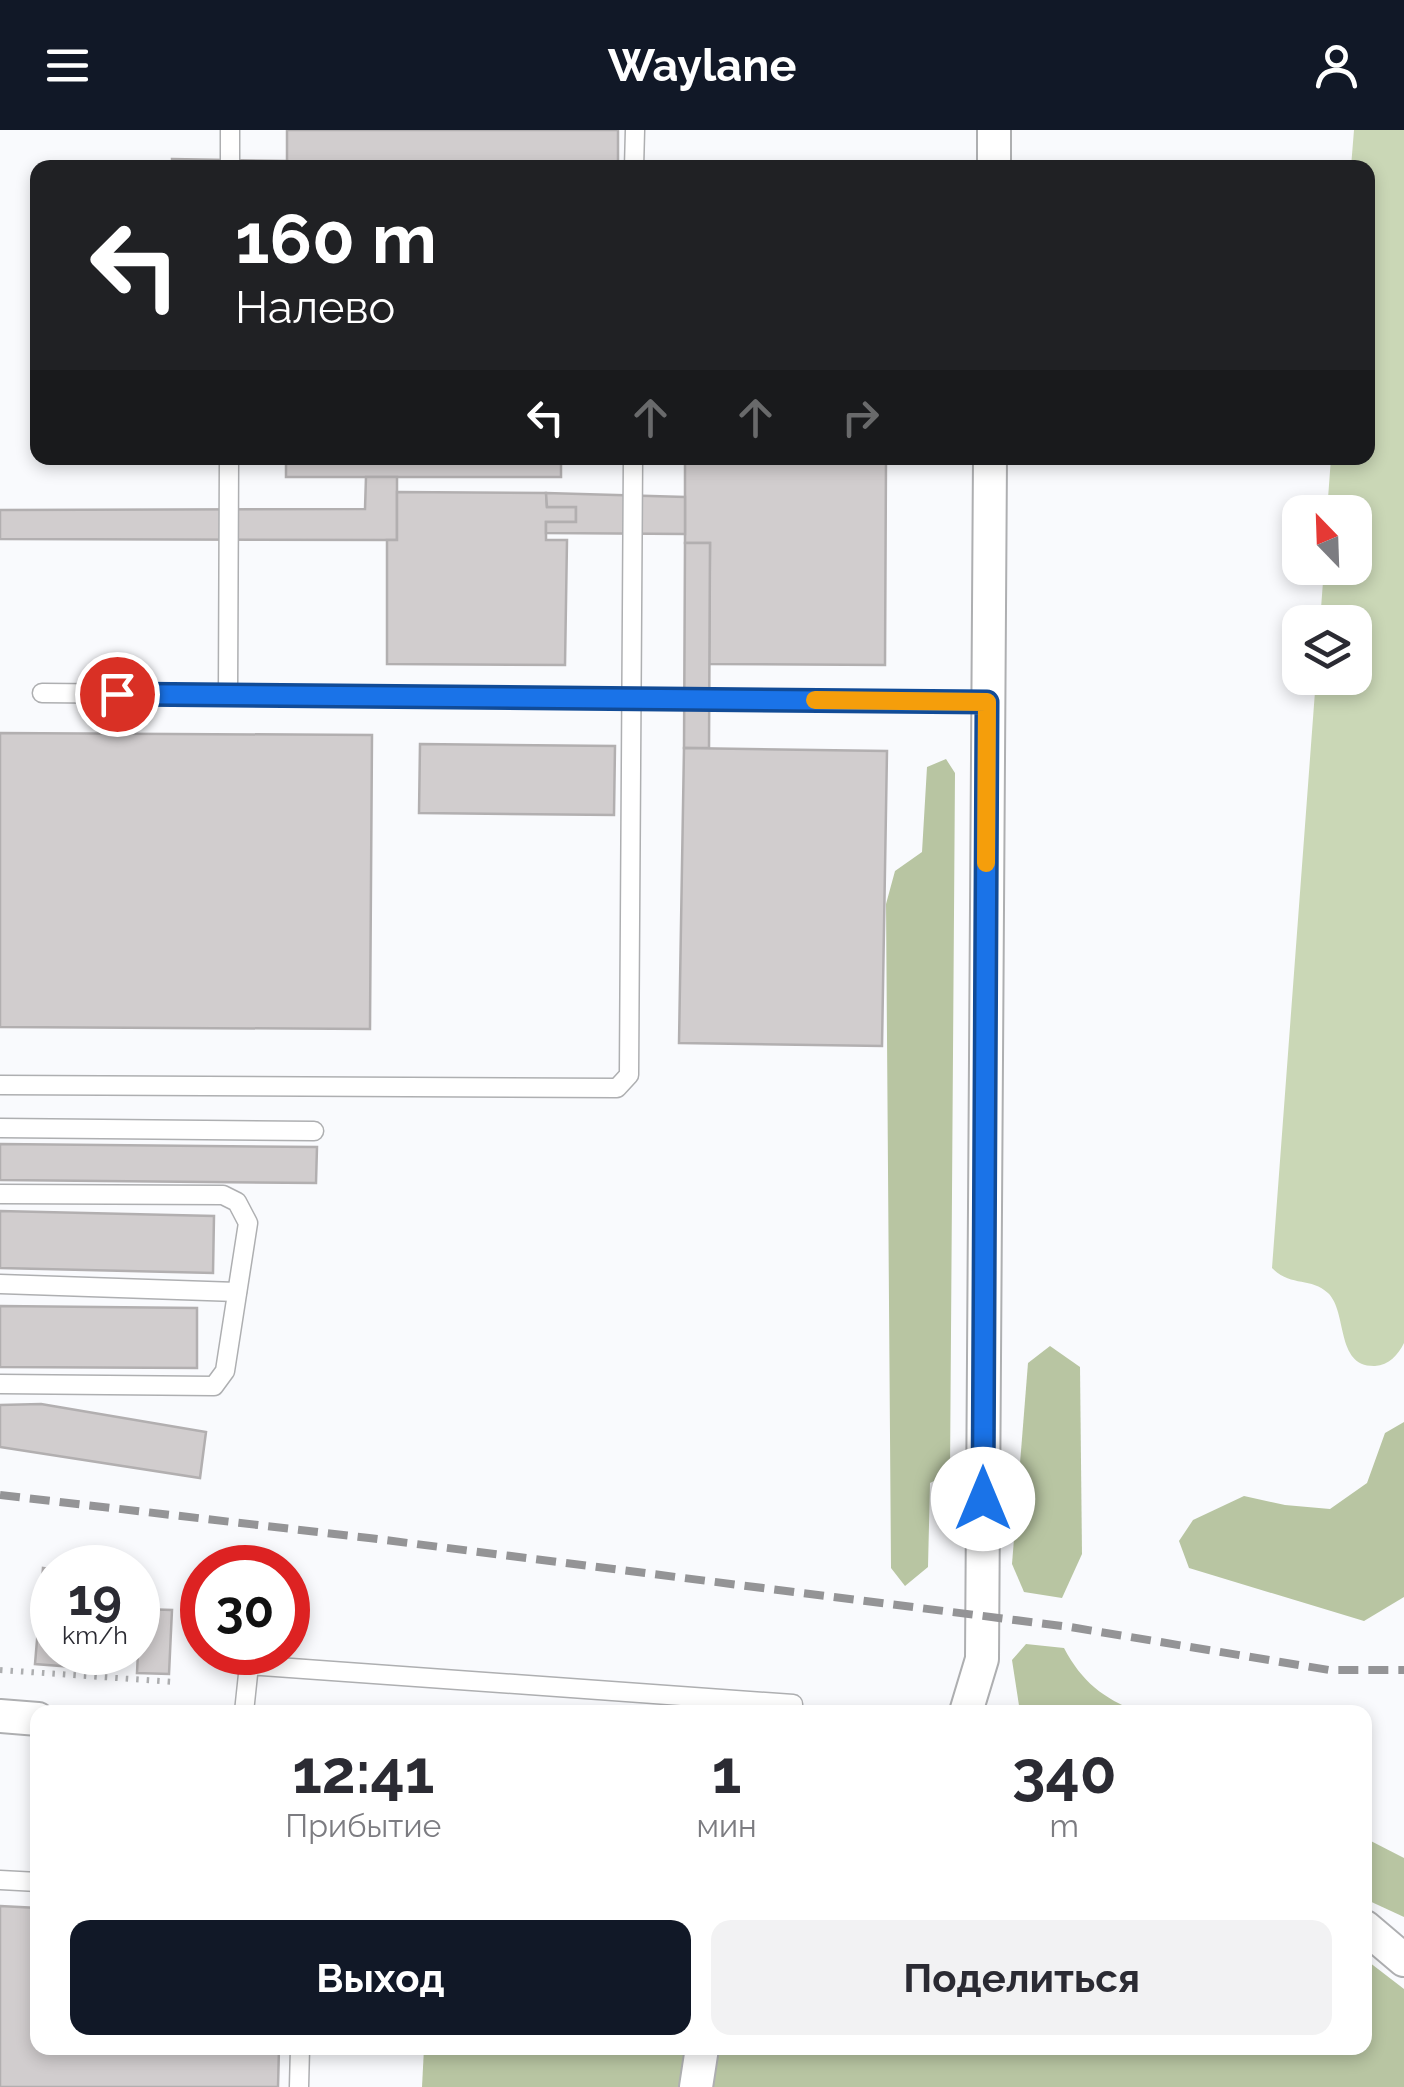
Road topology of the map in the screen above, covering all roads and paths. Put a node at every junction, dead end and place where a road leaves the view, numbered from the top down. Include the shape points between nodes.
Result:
1 (230, 130) edge
2 (635, 130) edge
3 (994, 130) edge
4 (230, 160) edge
5 (634, 160) edge
6 (994, 160) edge
7 (229, 465) edge
8 (633, 465) edge
9 (990, 465) edge
10 (42, 694) dead end
11 (228, 695) junction
12 (631, 698) junction
13 (987, 702) junction
14 (0, 1085) edge
15 (0, 1128) edge
16 (314, 1131) dead end
17 (0, 1194) edge
18 (0, 1284) edge
19 (237, 1292) junction
20 (0, 1384) edge
21 (0, 1670) edge
22 (176, 1682) dead end
23 (245, 1705) edge
24 (792, 1705) edge
25 (968, 1705) edge
26 (0, 1716) edge
27 (30, 1718) edge
28 (0, 1880) edge
29 (30, 1882) edge
30 (1372, 1933) edge
31 (1404, 1960) edge
32 (300, 2055) edge
33 (701, 2055) edge
34 (299, 2087) edge
35 (696, 2087) edge

1 - 4 lane
2 - 5 lane
3 - 6 street
7 - 11 lane
8 - 12 lane
9 - 13 street
10 - 11 lane
11 - 12 lane
12 - 13 lane
12 - 14 lane via 630,1075 617,1088
13 - 25 street via 982,1659
15 - 16 lane
17 - 19 lane via 223,1195 237,1202 248,1223
18 - 19 lane
19 - 20 lane via 225,1371 214,1386
21 - 22 path
23 - 24 lane via 249,1665
26 - 27 street
28 - 29 lane
30 - 31 street
32 - 34 lane
33 - 35 street

